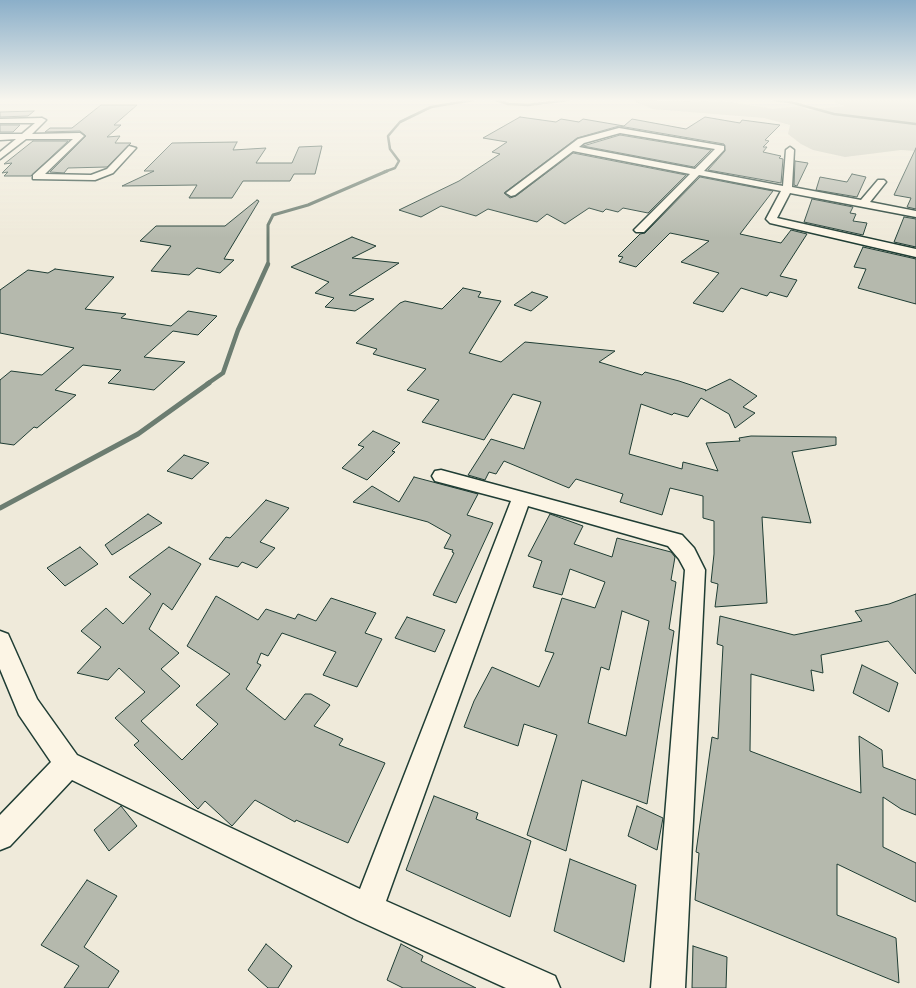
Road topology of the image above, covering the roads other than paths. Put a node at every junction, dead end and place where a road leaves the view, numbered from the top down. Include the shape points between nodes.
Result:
1 (12, 146) edge
2 (70, 146) edge
3 (574, 146) edge
4 (710, 146) edge
5 (132, 148) dead end
6 (571, 148) junction
7 (790, 150) dead end
8 (0, 156) edge
9 (698, 172) junction
10 (880, 182) dead end
11 (787, 189) junction
12 (511, 193) dead end
13 (863, 204) junction
14 (916, 214) edge
15 (640, 230) dead end
16 (916, 253) edge
17 (441, 476) dead end
18 (522, 497) junction
19 (0, 641) edge
20 (68, 764) junction
21 (0, 836) edge
22 (368, 909) junction
23 (543, 988) edge
24 (668, 988) edge

1 - 8 street
2 - 5 street via 36,178 92,178 102,175 110,172
3 - 6 street
4 - 9 street via 721,148
6 - 9 street
6 - 12 street
7 - 11 street
9 - 11 street
9 - 15 street
10 - 13 street
11 - 13 street
11 - 16 street via 771,219 774,221
13 - 14 street
17 - 18 street
18 - 22 street
18 - 24 street via 674,540 687,554 695,570
19 - 20 street via 28,706
20 - 21 street
20 - 22 street
22 - 23 street

